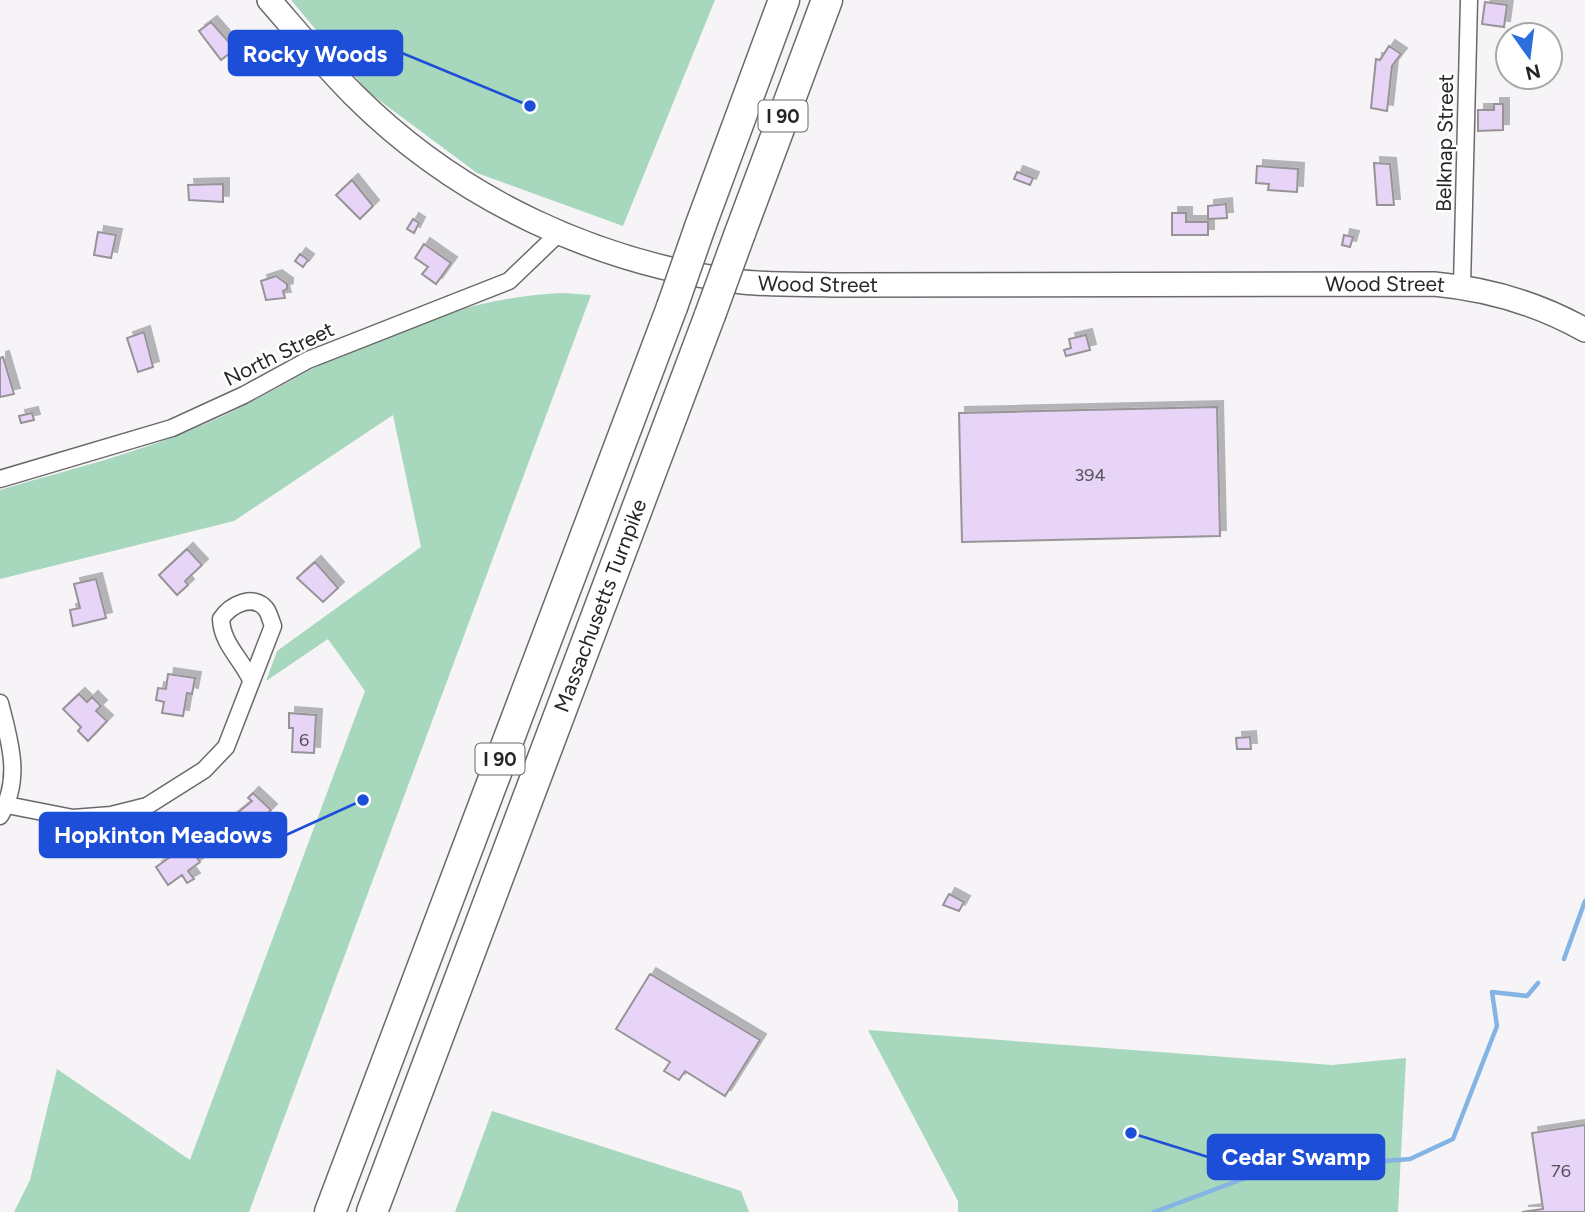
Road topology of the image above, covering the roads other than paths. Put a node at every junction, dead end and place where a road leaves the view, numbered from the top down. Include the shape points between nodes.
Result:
1 (269, 0) edge
2 (785, 0) edge
3 (827, 0) edge
4 (1469, 0) edge
5 (559, 233) junction
6 (1462, 286) junction
7 (1585, 330) edge
8 (0, 478) edge
9 (251, 680) junction
10 (0, 703) edge
11 (3, 810) edge
12 (330, 1212) edge
13 (372, 1212) edge

1 - 5 main road, Wood Street via 347,89 401,138 478,192
2 - 12 highway, Massachusetts Turnpike / I 90, bridge
3 - 13 highway, Massachusetts Turnpike / I 90, bridge
4 - 6 street, Belknap Street
5 - 6 main road, Wood Street via 621,256 744,282
5 - 8 street, North Street via 509,281 308,359 172,428
6 - 7 main road, Wood Street via 1526,302
9 - 9 street via 273,626 266,608 253,601 237,603 221,619 226,643
9 - 11 street via 226,747 204,770 147,806 73,818
10 - 11 street via 13,755 13,784

